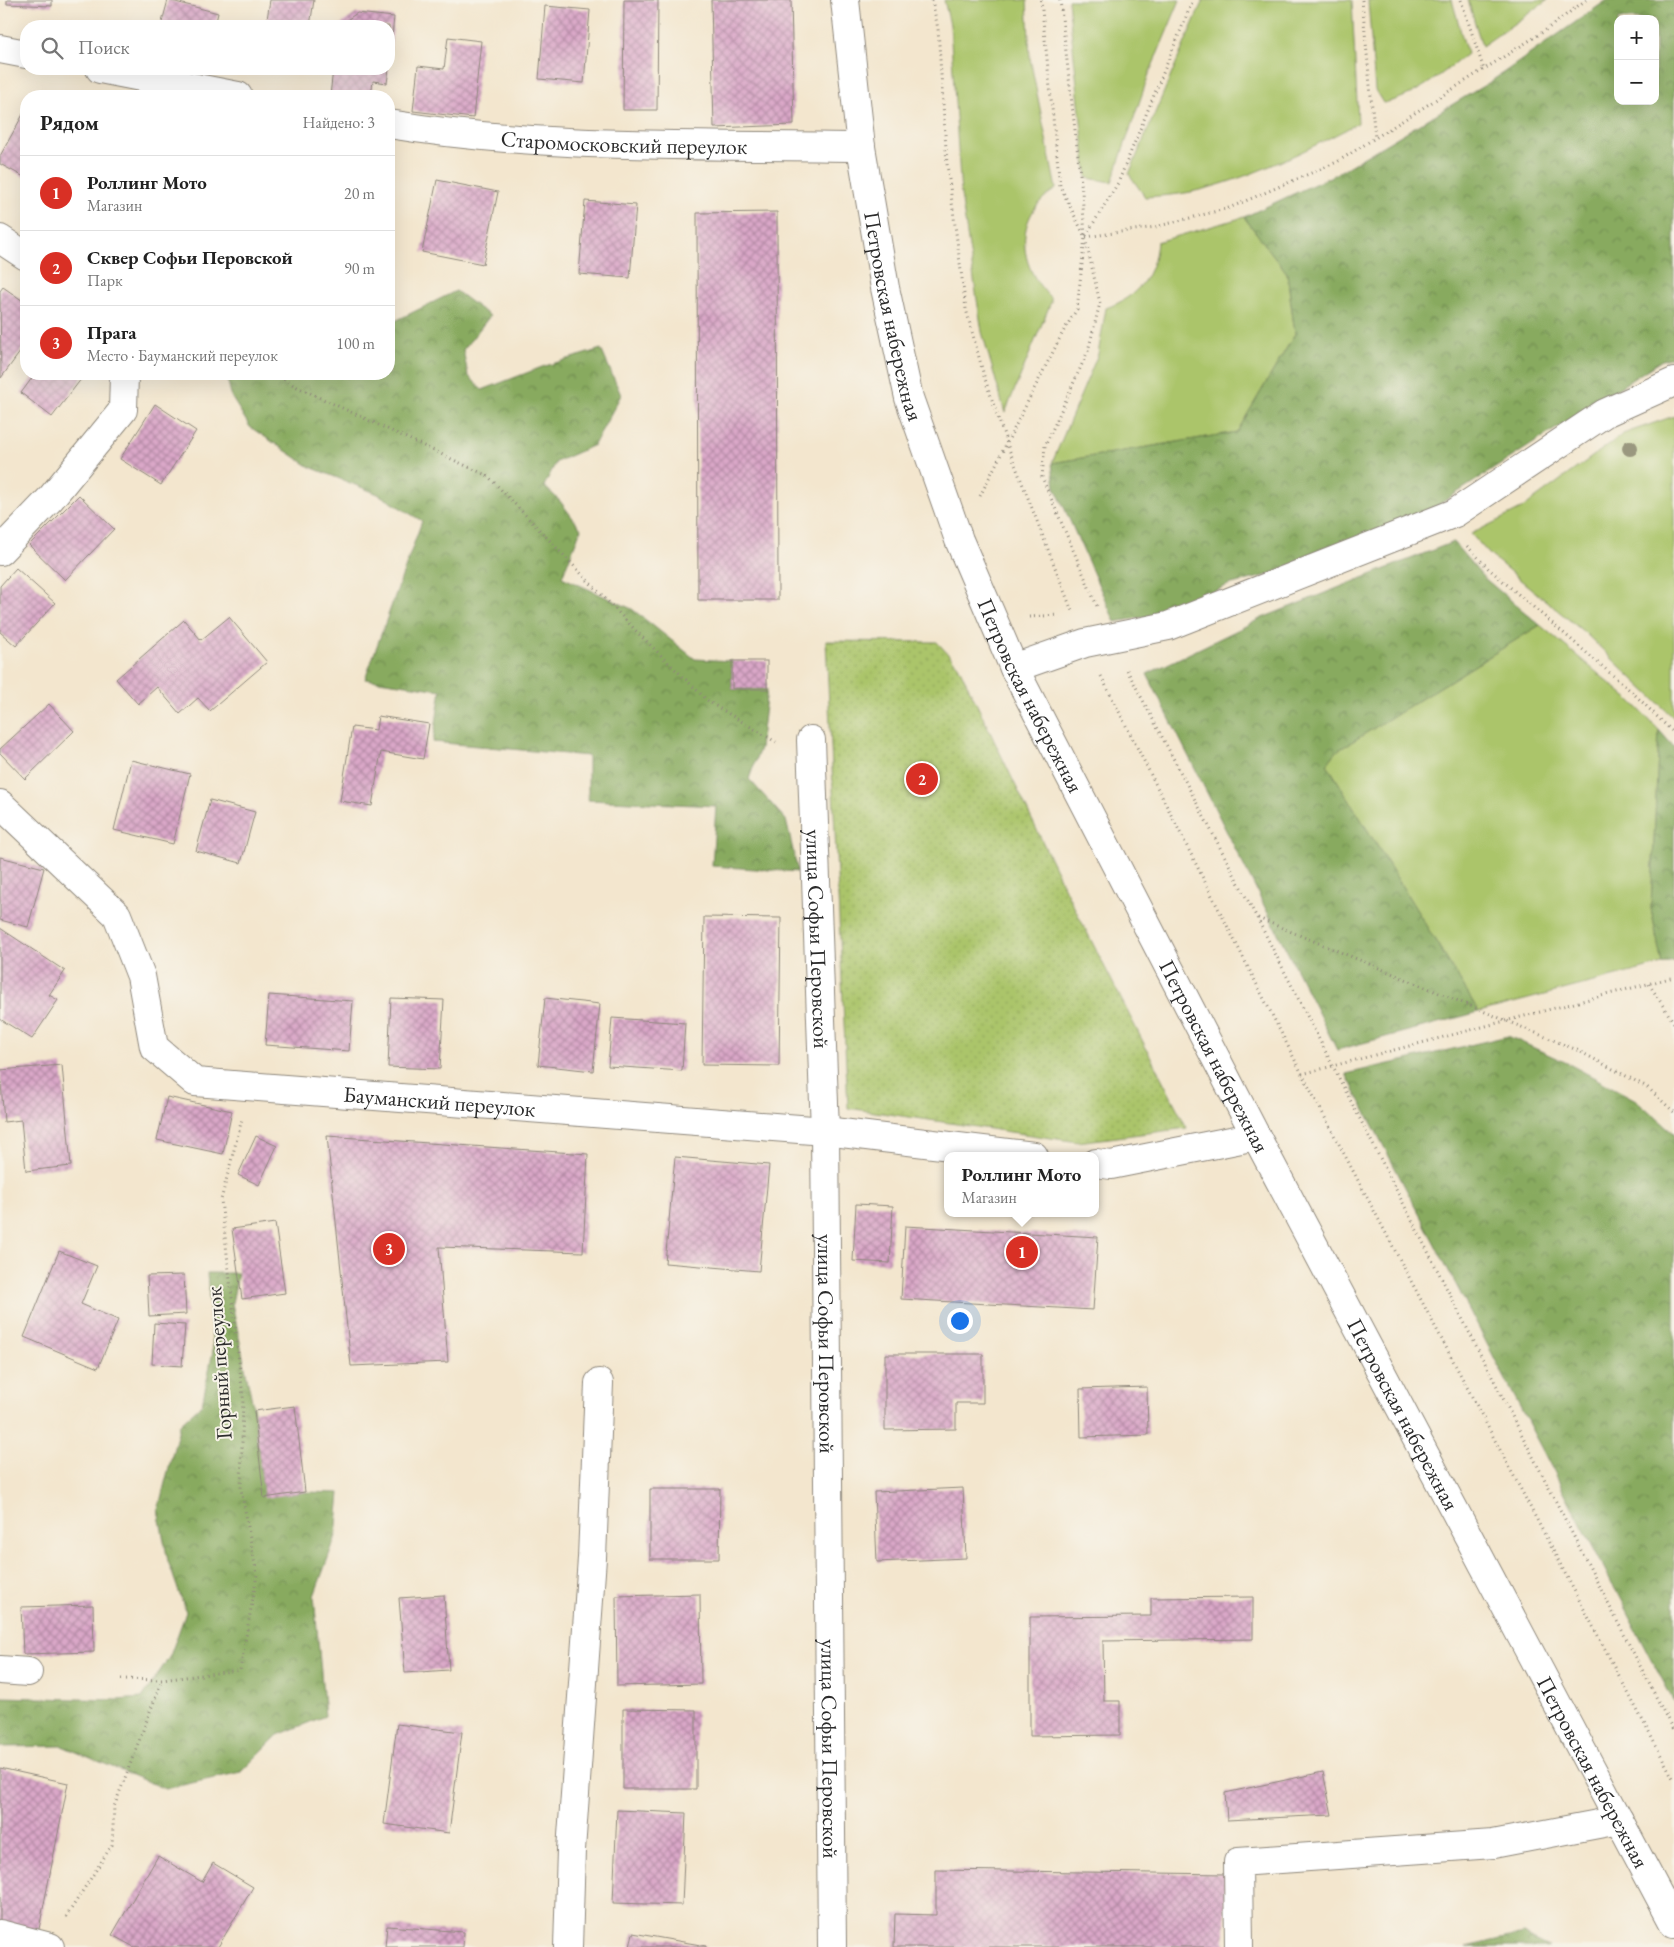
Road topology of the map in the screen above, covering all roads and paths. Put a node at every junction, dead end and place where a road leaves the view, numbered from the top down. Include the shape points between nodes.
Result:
1 (845, 0) edge
2 (932, 0) edge
3 (1041, 0) edge
4 (1060, 0) edge
5 (1193, 0) edge
6 (1362, 0) edge
7 (1461, 0) edge
8 (1586, 0) edge
9 (0, 49) edge
10 (20, 53) edge
11 (1484, 70) junction
12 (131, 75) edge
13 (207, 90) edge
14 (395, 125) edge
15 (1376, 139) junction
16 (861, 147) junction
17 (1085, 238) junction
18 (0, 239) edge
19 (20, 252) edge
20 (124, 380) edge
21 (286, 380) edge
22 (1674, 382) edge
23 (1007, 444) junction
24 (1442, 518) junction
25 (959, 540) junction
26 (0, 551) edge
27 (1098, 641) junction
28 (1014, 668) junction
29 (1674, 733) edge
30 (810, 740) joint
31 (0, 804) edge
32 (1257, 918) junction
33 (1674, 977) edge
34 (1650, 984) junction
35 (1507, 1021) junction
36 (1674, 1023) edge
37 (1333, 1066) junction
38 (1302, 1074) junction
39 (251, 1085) junction
40 (1674, 1112) edge
41 (825, 1132) junction
42 (1256, 1136) junction
43 (999, 1152) edge
44 (1099, 1163) edge
45 (599, 1383) dead end
46 (0, 1670) edge
47 (28, 1672) dead end
48 (121, 1679) dead end
49 (162, 1680) junction
50 (1674, 1732) edge
51 (1674, 1780) edge
52 (1619, 1820) junction
53 (1674, 1924) edge
54 (0, 1934) edge
55 (50, 1947) edge
56 (568, 1947) edge
57 (832, 1947) edge
58 (1239, 1947) edge

1 - 16 street
2 - 23 path via 938,29 947,164 966,308
3 - 17 path via 1060,186
4 - 17 path
5 - 17 path via 1118,183
6 - 15 path
7 - 11 path
8 - 11 path
9 - 10 street
11 - 15 path
12 - 13 street
14 - 16 street, Старомосковский переулок via 560,142
15 - 17 path via 1336,162 1230,208 1154,227
16 - 25 street, Петровская набережная via 885,288 909,398
17 - 23 path via 1077,309
17 - 27 path via 1100,303 1088,351 1045,446 1042,477
18 - 19 street
20 - 26 street via 123,410 51,498
21 - 30 path via 488,476 632,627 709,702 778,744
22 - 24 street via 1606,413 1455,513
23 - 25 path
23 - 27 path
24 - 27 street via 1168,626
24 - 29 path via 1489,569 1631,691
25 - 28 street, Петровская набережная
27 - 28 street
27 - 32 path
27 - 38 path
28 - 42 street, Петровская набережная
30 - 41 street, улица Софьи Перовской
31 - 39 street, Бауманский переулок via 117,915 141,976 154,1047 195,1082
32 - 35 path
32 - 37 path
33 - 34 path
34 - 35 path
34 - 36 path
35 - 37 path
35 - 40 path via 1577,1050 1647,1087
37 - 38 path
37 - 50 path
38 - 51 path
39 - 41 street, Бауманский переулок
39 - 49 path, Горный переулок via 221,1200 243,1397 241,1489 257,1575 240,1670
41 - 43 street, Бауманский переулок
41 - 57 street, улица Софьи Перовской
42 - 44 street via 1111,1165
42 - 52 street, Петровская набережная
45 - 56 street via 592,1558
46 - 47 street
48 - 49 path
49 - 55 path via 114,1807 112,1845 79,1894
52 - 53 street, Петровская набережная
52 - 58 street via 1493,1844 1238,1862
54 - 55 street

